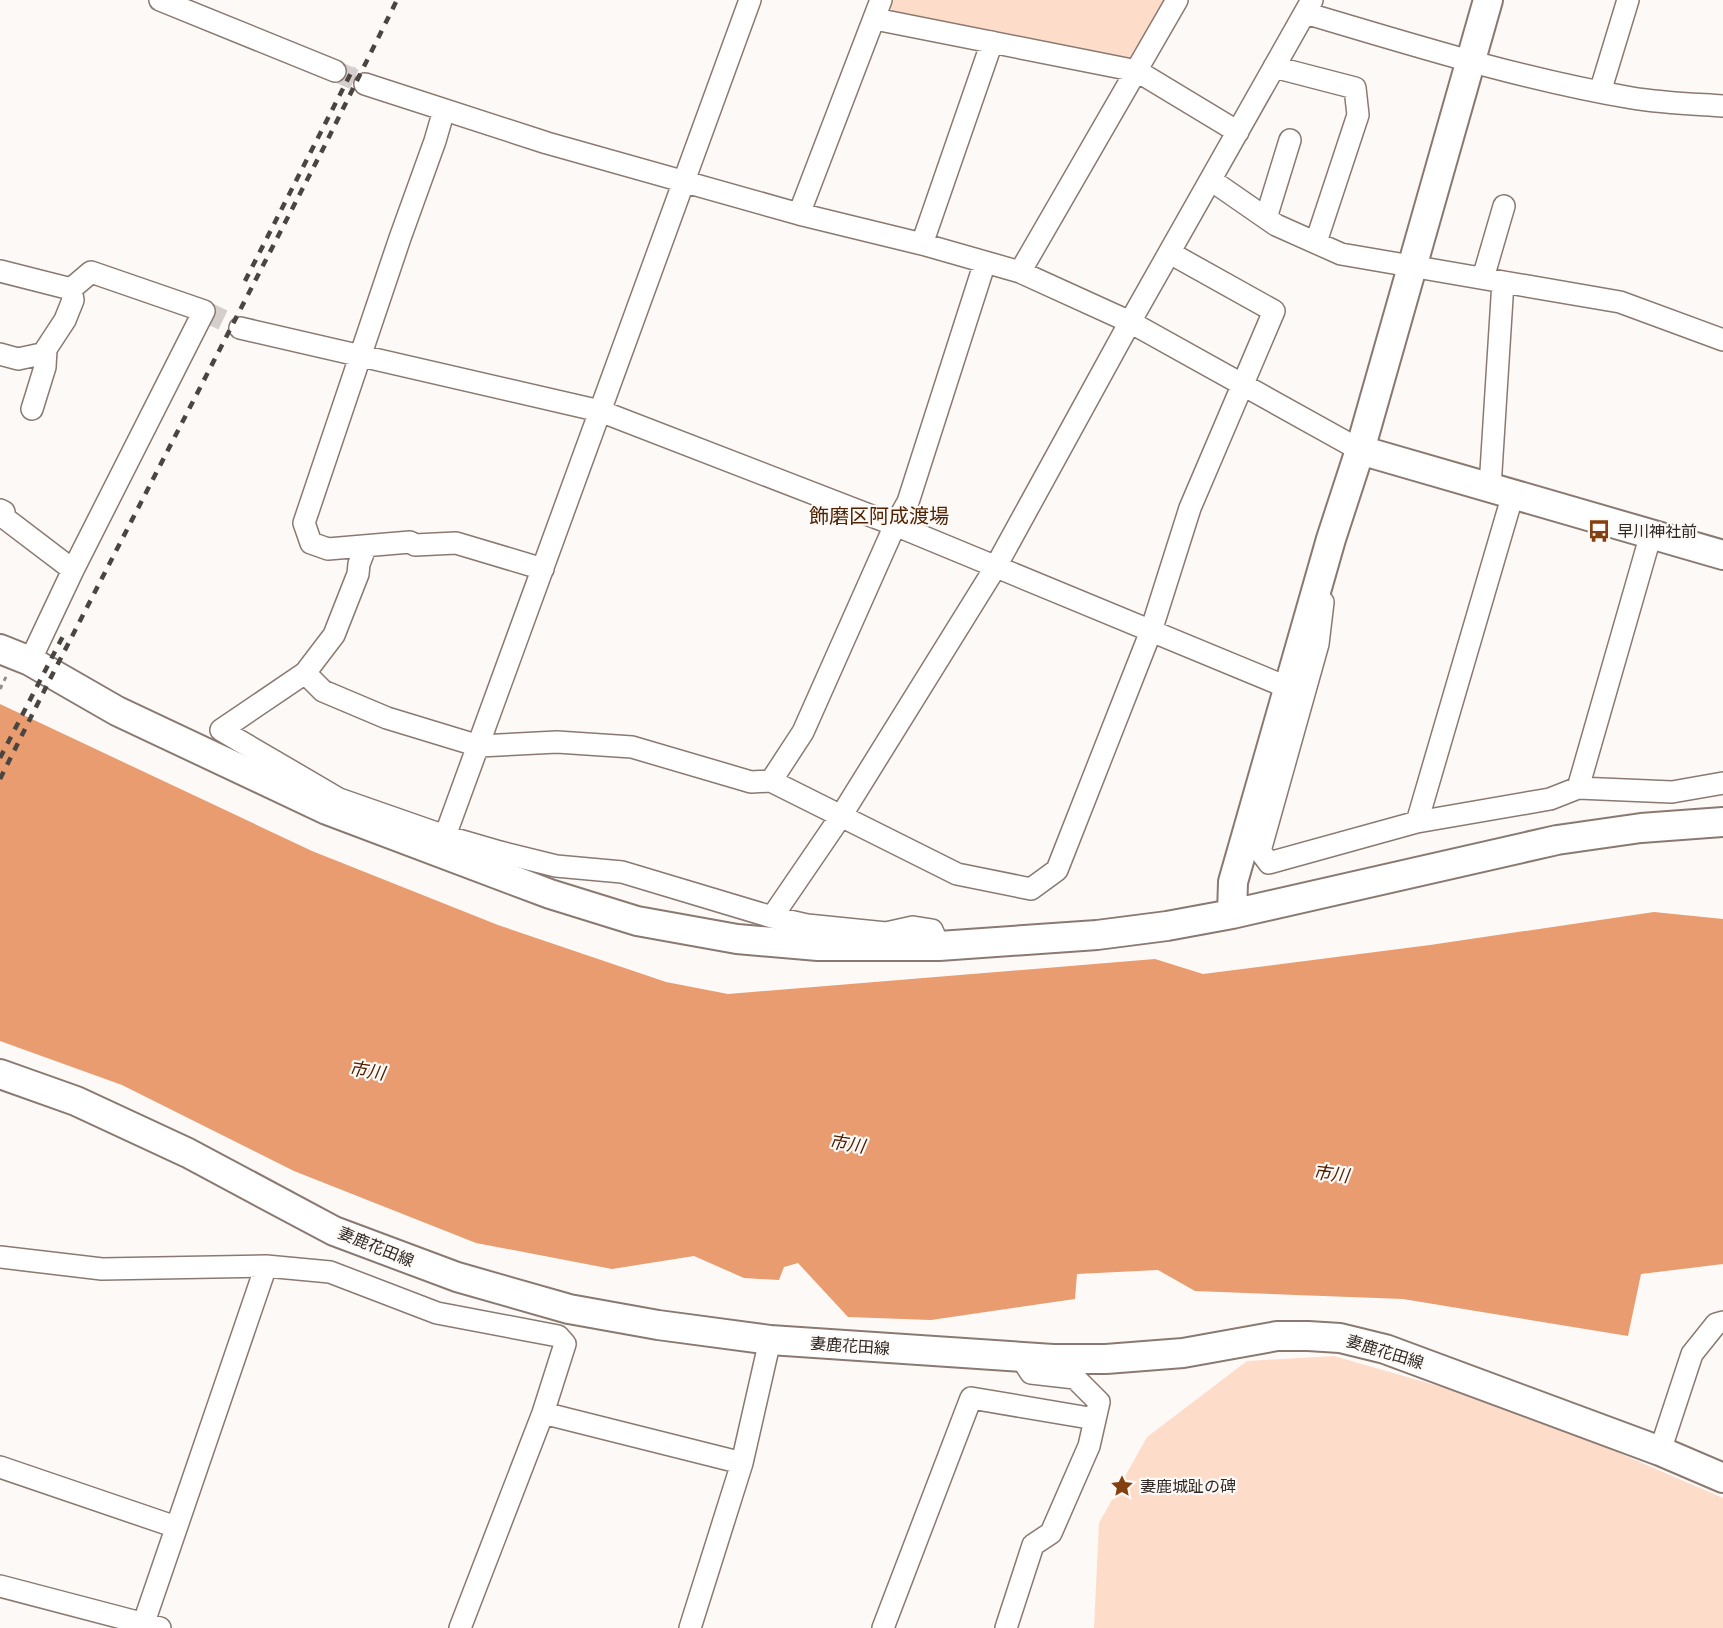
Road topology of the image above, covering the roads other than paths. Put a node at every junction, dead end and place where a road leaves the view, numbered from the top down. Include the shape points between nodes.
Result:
1 (160, 0) edge
2 (750, 0) edge
3 (1178, 0) edge
4 (1488, 0) edge
5 (1628, 0) edge
6 (1309, 6) edge
7 (878, 10) edge
8 (992, 42) junction
9 (1471, 63) junction
10 (1274, 68) junction
11 (335, 71) tunnel mouth
12 (1137, 71) junction
13 (365, 84) tunnel mouth
14 (1600, 92) junction
15 (1723, 106) edge
16 (444, 110) junction
17 (1238, 132) junction
18 (1290, 140) dead end
19 (683, 180) junction
20 (1211, 180) junction
21 (1504, 206) dead end
22 (799, 214) junction
23 (1266, 218) junction
24 (1316, 242) junction
25 (922, 244) junction
26 (1170, 253) junction
27 (985, 262) junction
28 (1412, 266) junction
29 (0, 271) edge
30 (1020, 272) junction
31 (1493, 280) junction
32 (71, 289) junction
33 (1130, 322) junction
34 (240, 328) tunnel mouth
35 (1722, 336) edge
36 (46, 353) junction
37 (0, 354) edge
38 (361, 355) junction
39 (1242, 386) junction
40 (32, 409) dead end
41 (600, 411) junction
42 (1360, 450) junction
43 (1502, 491) junction
44 (0, 510) edge
45 (895, 525) junction
46 (1651, 534) junction
47 (1331, 538) junction
48 (366, 546) junction
49 (1723, 555) edge
50 (996, 568) junction
51 (543, 569) junction
52 (73, 570) junction
53 (1151, 631) junction
54 (0, 649) edge
55 (30, 662) junction
56 (305, 673) junction
57 (1288, 688) junction
58 (479, 746) junction
59 (771, 781) junction
60 (1723, 783) edge
61 (1578, 788) junction
62 (333, 805) junction
63 (840, 816) junction
64 (1417, 822) junction
65 (1723, 822) edge
66 (445, 836) junction
67 (1232, 914) junction
68 (772, 917) junction
69 (939, 946) junction
70 (0, 1074) edge
71 (0, 1257) edge
72 (266, 1266) junction
73 (1723, 1322) edge
74 (770, 1340) junction
75 (1020, 1356) junction
76 (543, 1413) junction
77 (1095, 1419) junction
78 (1660, 1451) junction
79 (742, 1463) junction
80 (0, 1467) edge
81 (1723, 1478) edge
82 (176, 1527) junction
83 (0, 1586) edge
84 (696, 1626) edge
85 (149, 1627) edge
86 (460, 1628) edge
87 (883, 1628) edge
88 (1006, 1628) edge

1 - 11 street
2 - 19 street
3 - 12 street
4 - 9 street
5 - 14 street
6 - 9 street
6 - 10 street
7 - 8 street
7 - 22 street
8 - 12 street
8 - 25 street
9 - 14 street
9 - 28 street
10 - 17 street
10 - 24 street via 1355,88 1358,115
12 - 17 street
12 - 30 street
13 - 16 street
14 - 15 street
16 - 19 street
16 - 38 street
17 - 20 street
18 - 23 street
19 - 22 street
19 - 41 street
20 - 23 street
20 - 26 street
21 - 31 street
22 - 25 street
23 - 24 street
24 - 28 street via 1341,254
25 - 27 street
26 - 33 street
26 - 39 street via 1274,311
27 - 30 street
27 - 45 street via 908,502
28 - 31 street
28 - 42 street
29 - 32 street
30 - 33 street
31 - 35 street via 1620,302
31 - 43 street
32 - 36 street via 74,300
32 - 52 street via 91,272 204,311
33 - 39 street
33 - 50 street
34 - 38 street
36 - 37 street via 18,359
36 - 40 street
38 - 41 street
38 - 48 street via 304,523 310,543 328,549
39 - 42 street
39 - 53 street via 1190,508
41 - 45 street
41 - 51 street
42 - 43 street
42 - 47 street
43 - 46 street
43 - 64 street
44 - 52 street via 4,512 2,516
45 - 50 street
45 - 59 street via 803,732
46 - 49 street
46 - 61 street
47 - 57 street
47 - 64 street via 1318,644 1260,851 1269,863
48 - 51 street via 456,543
48 - 56 street via 334,635
50 - 53 street
50 - 63 street
51 - 58 street
52 - 55 street
53 - 57 street
53 - 63 street via 1057,870 1031,889 957,874
54 - 55 street
55 - 62 street via 117,711
56 - 58 street via 323,691 387,718
56 - 62 street via 221,730
57 - 67 street via 1233,882
58 - 59 street via 557,742 632,747 752,782
58 - 66 street
59 - 63 street
60 - 61 street via 1672,792
61 - 64 street via 1550,799
62 - 66 street
62 - 69 street via 550,894 637,921 737,939 818,946
63 - 68 street
65 - 67 street via 1557,840
66 - 68 street via 556,866 622,872
67 - 69 street via 1097,935
68 - 69 street via 807,925 886,933 913,927 932,930
70 - 74 street, 妻鹿花田線 via 76,1101 188,1153 334,1231 427,1267 569,1309
71 - 72 street via 102,1269
72 - 76 street via 330,1272 437,1312 558,1336 565,1344
72 - 82 street
73 - 78 street via 1716,1324 1692,1354
74 - 75 street, 妻鹿花田線
74 - 79 street
75 - 77 street via 1031,1373 1075,1378 1099,1402
75 - 78 street, 妻鹿花田線 via 1106,1359 1183,1353 1277,1336 1340,1338 1385,1349
76 - 79 street
76 - 86 street
77 - 87 street via 971,1398
77 - 88 street via 1089,1446 1051,1533 1033,1545
78 - 81 street, 妻鹿花田線
79 - 84 street
80 - 82 street
82 - 85 street
83 - 85 street

